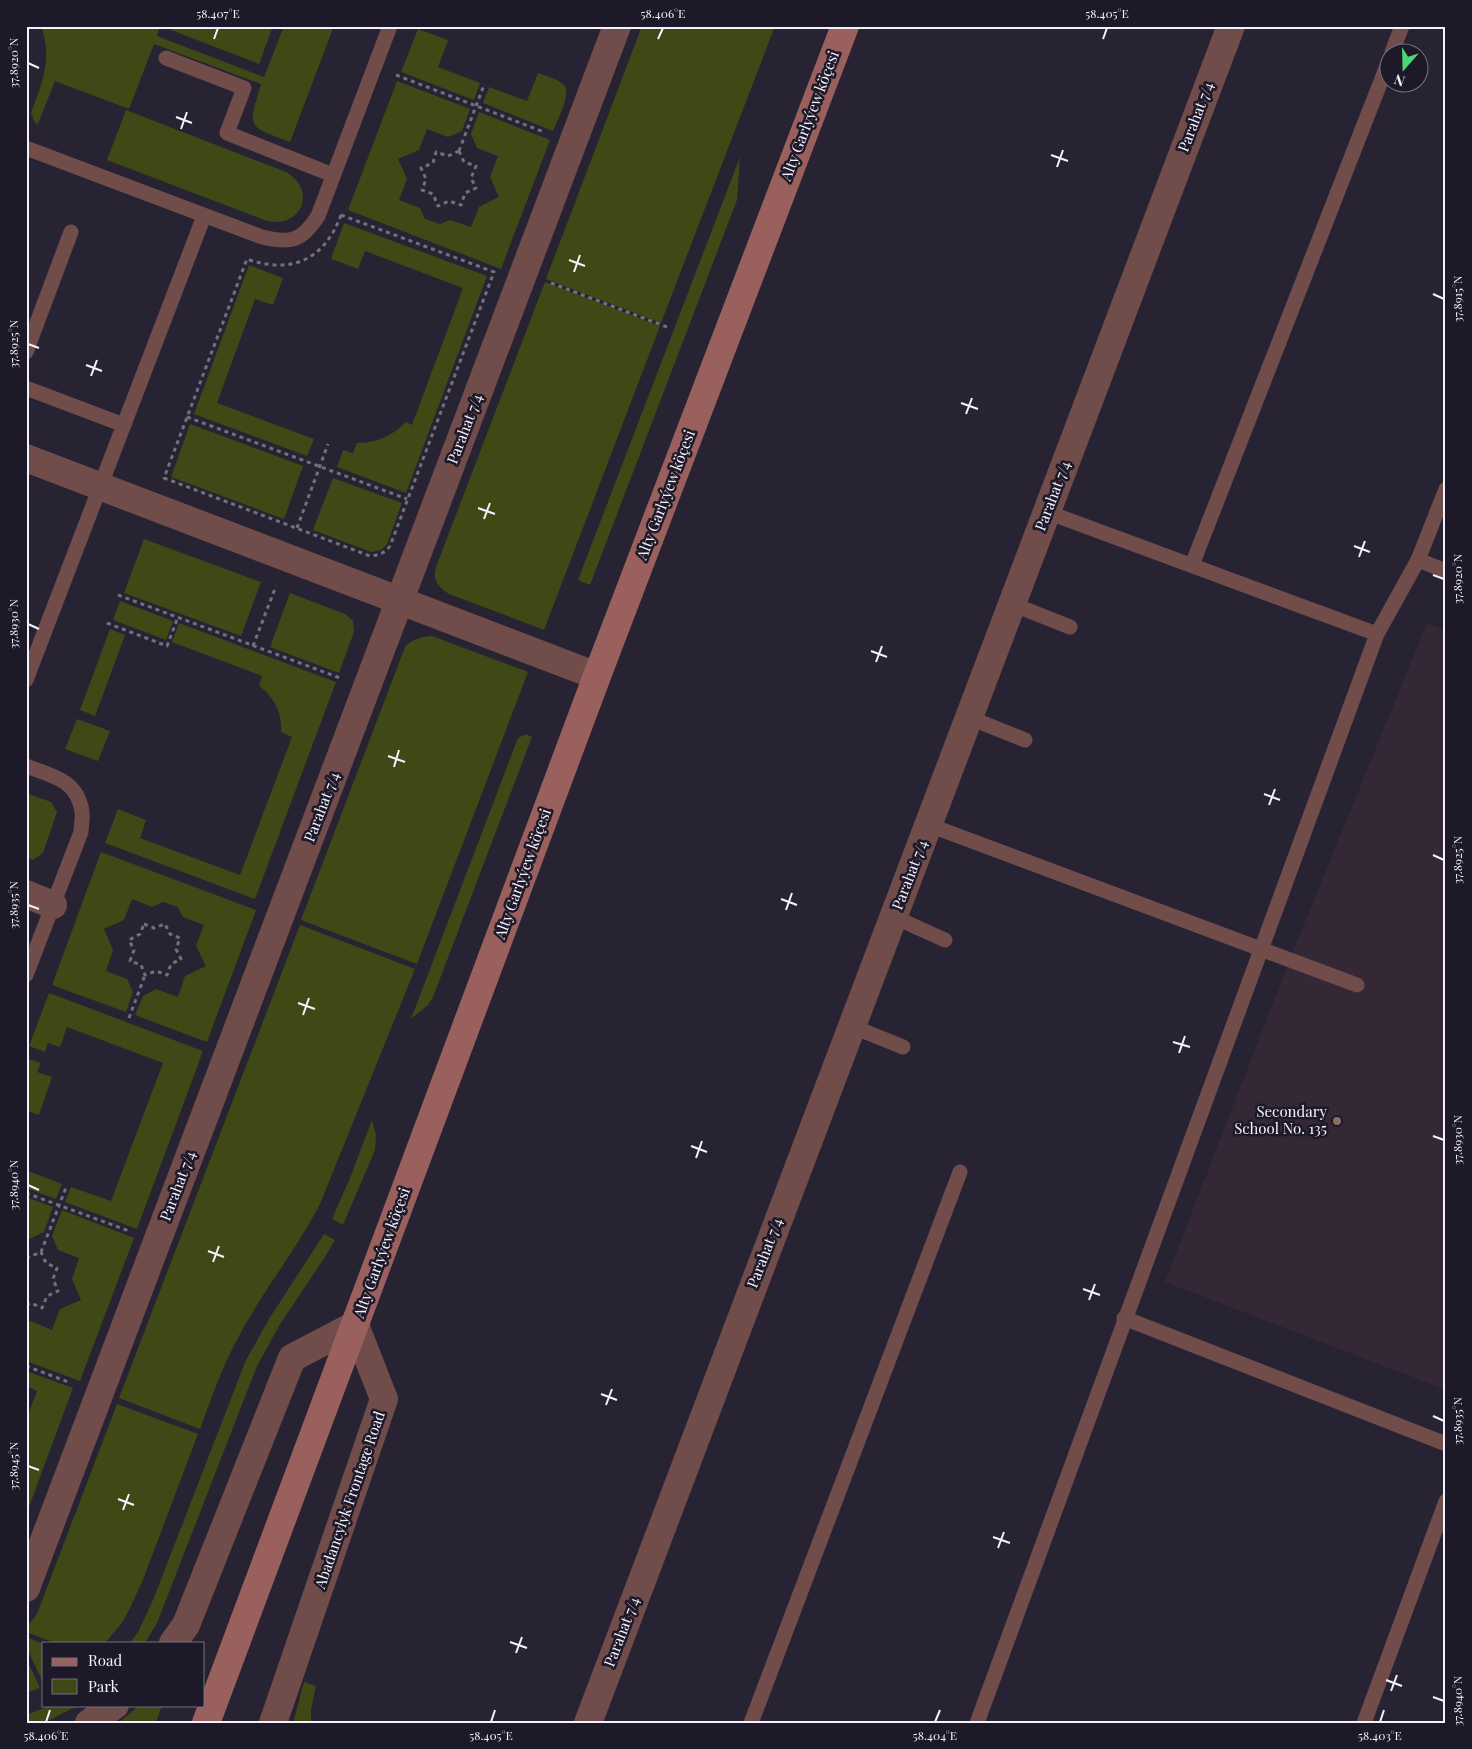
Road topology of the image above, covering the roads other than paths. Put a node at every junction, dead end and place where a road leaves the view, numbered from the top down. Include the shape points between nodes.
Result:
1 (390, 26) edge
2 (617, 26) edge
3 (845, 26) edge
4 (1231, 26) edge
5 (1402, 26) edge
6 (1396, 42) edge
7 (166, 58) dead end
8 (1380, 84) edge
9 (26, 148) edge
10 (333, 175) junction
11 (204, 216) junction
12 (71, 232) dead end
13 (26, 352) edge
14 (26, 388) edge
15 (124, 425) junction
16 (26, 458) edge
17 (100, 486) junction
18 (1446, 489) edge
19 (1047, 512) junction
20 (1418, 560) junction
21 (1192, 565) junction
22 (1446, 571) edge
23 (400, 601) junction
24 (1012, 604) junction
25 (1070, 627) dead end
26 (1377, 634) junction
27 (597, 676) junction
28 (26, 680) edge
29 (970, 718) junction
30 (1025, 740) dead end
31 (26, 766) edge
32 (929, 825) junction
33 (26, 894) edge
34 (53, 905) junction
35 (894, 917) junction
36 (945, 940) dead end
37 (1261, 949) junction
38 (26, 975) edge
39 (1357, 985) dead end
40 (851, 1026) junction
41 (903, 1047) dead end
42 (960, 1172) dead end
43 (1124, 1318) junction
44 (355, 1325) junction
45 (1446, 1444) edge
46 (1446, 1501) edge
47 (26, 1588) edge
48 (174, 1642) edge
49 (114, 1706) edge
50 (89, 1723) edge
51 (206, 1723) edge
52 (273, 1723) edge
53 (588, 1723) edge
54 (751, 1723) edge
55 (977, 1723) edge
56 (1364, 1723) edge

1 - 10 lane
2 - 23 street, Parahat 7/4
3 - 27 street, Alty Garlyýew köçesi
4 - 19 street, Parahat 7/4
5 - 6 lane
7 - 10 lane via 244,88 227,133
8 - 21 lane
9 - 11 lane
10 - 11 lane via 318,216 309,230 295,239 280,242
11 - 15 lane
12 - 13 lane
14 - 15 lane
15 - 17 lane
16 - 17 street
17 - 23 street
17 - 28 lane
18 - 20 lane
19 - 21 lane
19 - 24 street, Parahat 7/4
20 - 22 lane
20 - 26 lane
21 - 26 lane
23 - 27 street
23 - 47 street, Parahat 7/4
24 - 25 lane
24 - 29 street, Parahat 7/4
26 - 37 lane
27 - 44 street, Alty Garlyýew köçesi
29 - 30 lane
29 - 32 street, Parahat 7/4
31 - 34 lane via 69,784 82,813 81,832
32 - 35 street, Parahat 7/4
32 - 37 lane
33 - 34 street
34 - 38 lane
35 - 36 lane
35 - 40 street, Parahat 7/4
37 - 39 lane
37 - 43 lane
40 - 41 lane
40 - 53 street, Parahat 7/4
42 - 54 lane
43 - 45 lane
43 - 55 lane
44 - 48 street via 292,1358 186,1625
44 - 51 street, Alty Garlyýew köçesi
44 - 52 street, Abadancylyk Frontage Road via 384,1399
46 - 56 lane
49 - 50 street

